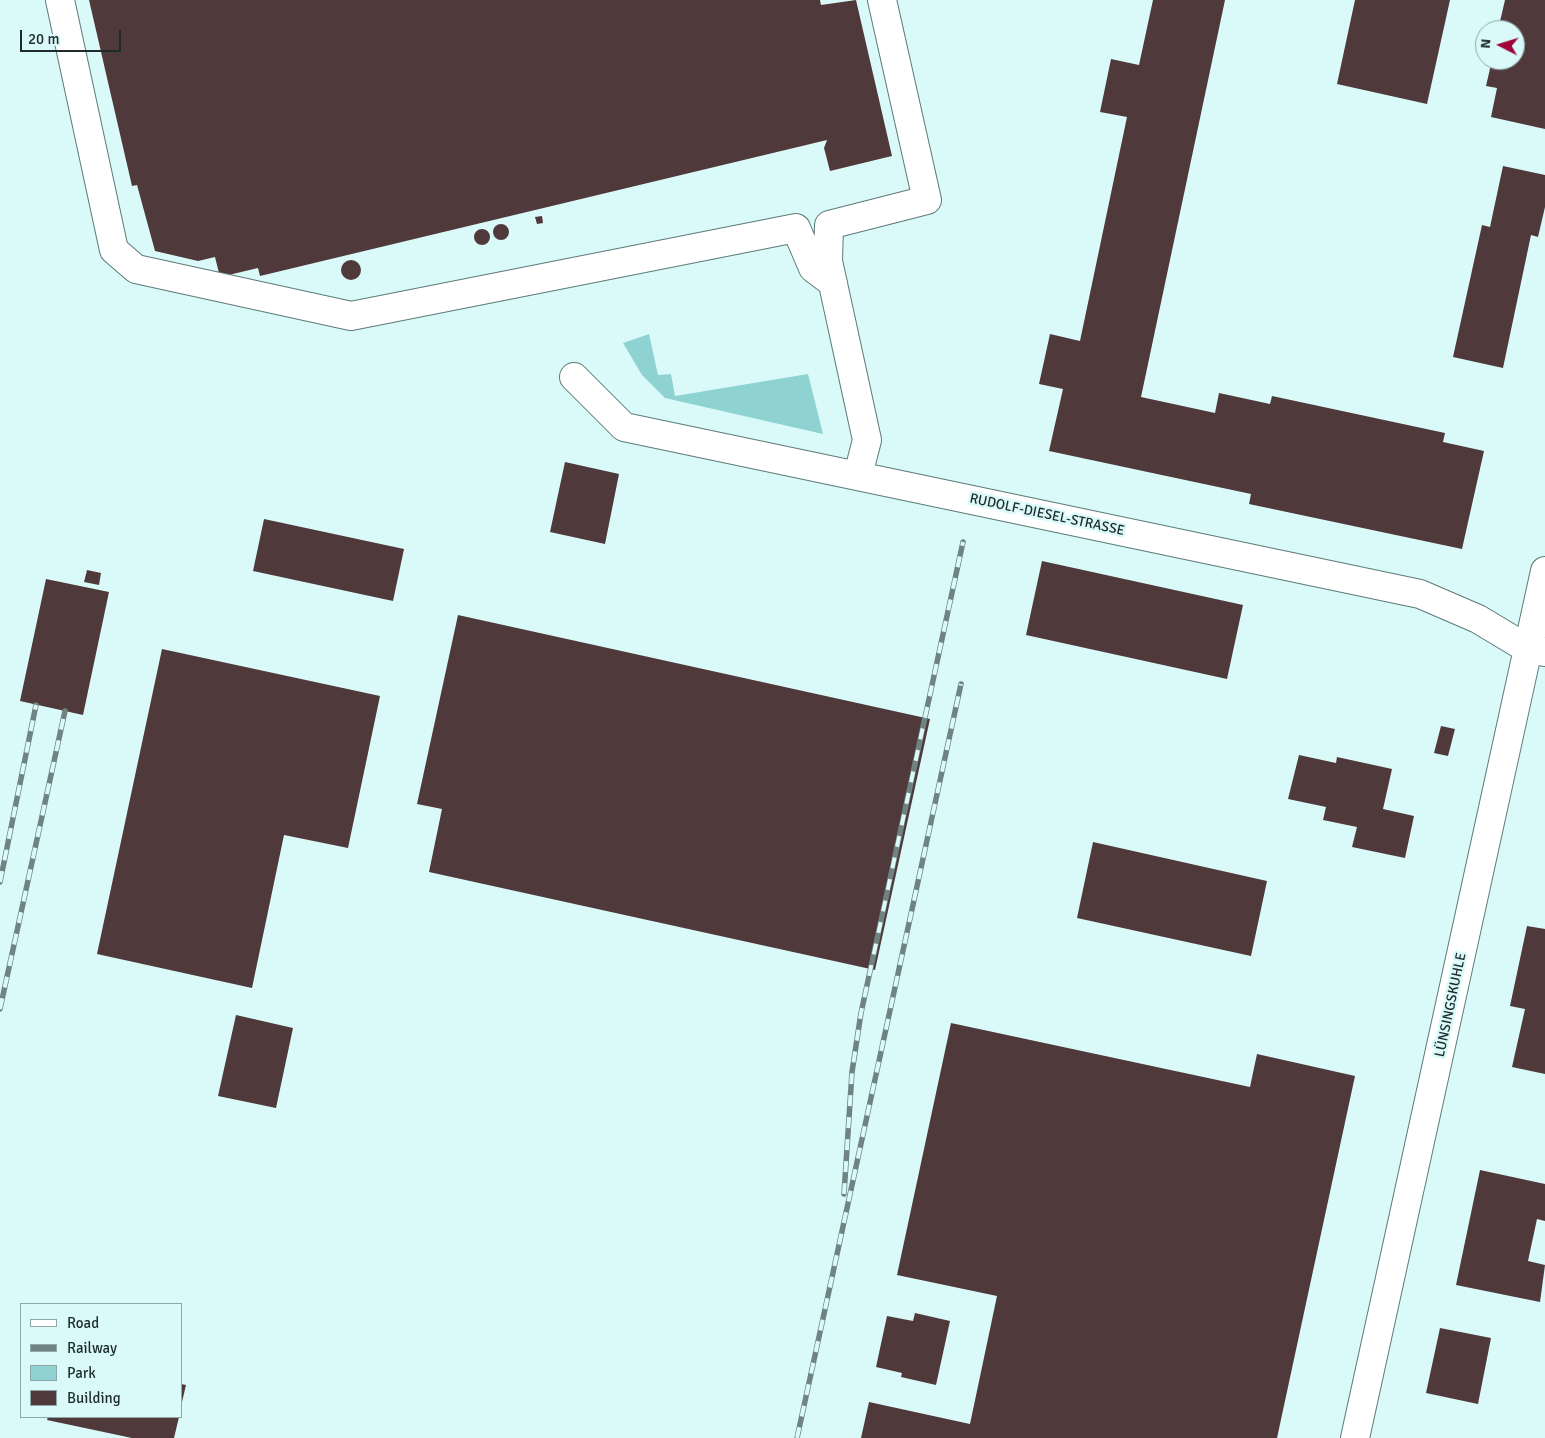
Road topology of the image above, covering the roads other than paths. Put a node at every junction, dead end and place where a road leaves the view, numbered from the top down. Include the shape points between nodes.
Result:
1 (60, 0) edge
2 (882, 0) edge
3 (833, 283) junction
4 (574, 377) dead end
5 (858, 476) junction
6 (1545, 571) edge
7 (1537, 651) edge
8 (1356, 1438) edge

1 - 3 street via 114,250 136,269 351,316 796,228 812,268
2 - 3 street via 927,200 829,224 828,261
3 - 5 street via 867,440
4 - 5 street, RUDOLF-DIESEL-STRASSE via 624,427
5 - 7 street, RUDOLF-DIESEL-STRASSE via 1420,594 1478,619
6 - 7 street, LÜNSINGSKUHLE
7 - 8 street, LÜNSINGSKUHLE

